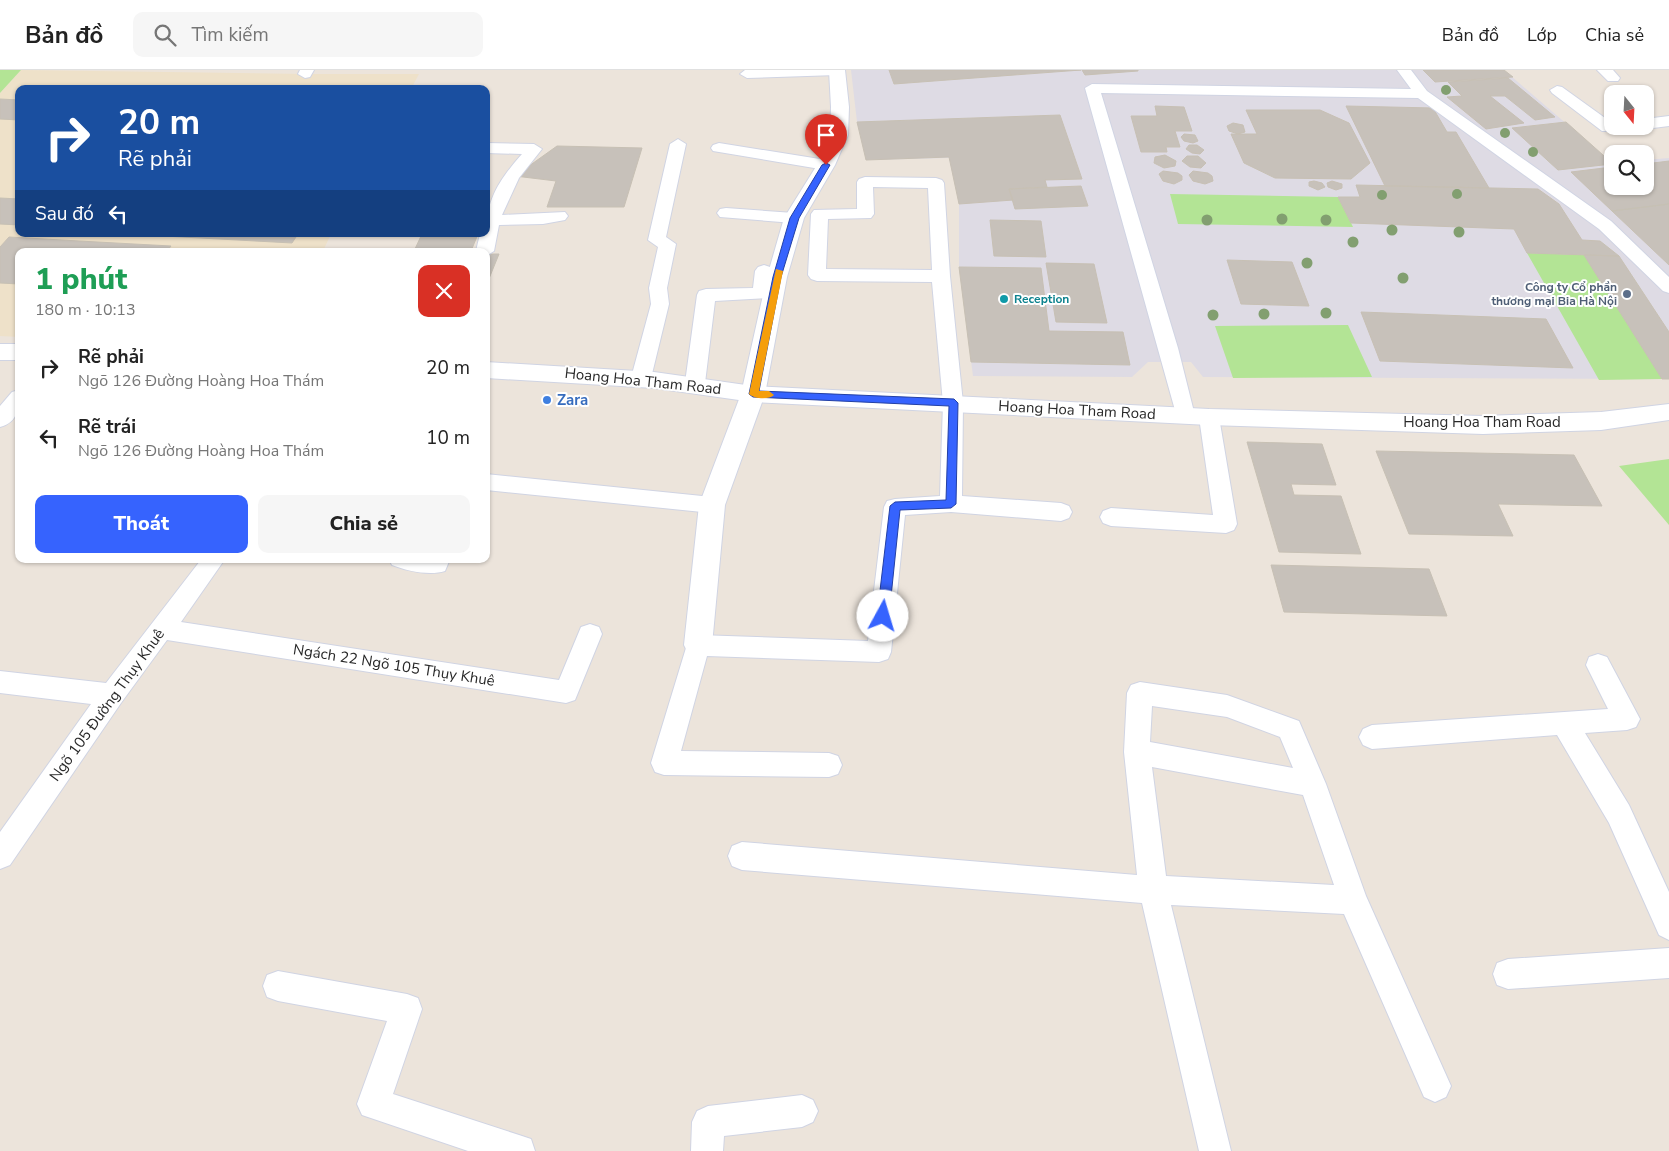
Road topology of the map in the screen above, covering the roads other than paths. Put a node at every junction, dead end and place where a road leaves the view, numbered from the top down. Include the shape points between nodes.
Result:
1 (1404, 70) edge
2 (837, 71) edge
3 (747, 74) dead end
4 (1557, 90) dead end
5 (1422, 94) junction
6 (1669, 121) edge
7 (1654, 123) edge
8 (1604, 125) edge
9 (678, 144) dead end
10 (490, 148) edge
11 (719, 148) dead end
12 (826, 165) junction
13 (490, 185) edge
14 (507, 186) junction
15 (726, 213) dead end
16 (559, 216) dead end
17 (794, 218) junction
18 (491, 220) junction
19 (490, 225) edge
20 (764, 271) dead end
21 (941, 276) junction
22 (1669, 287) edge
23 (0, 352) edge
24 (15, 352) edge
25 (490, 370) edge
26 (641, 378) junction
27 (695, 383) junction
28 (753, 394) junction
29 (15, 402) edge
30 (954, 403) junction
31 (1669, 412) edge
32 (1184, 416) junction
33 (1209, 417) junction
34 (0, 420) edge
35 (490, 482) edge
36 (712, 504) junction
37 (951, 504) junction
38 (1061, 512) dead end
39 (1111, 517) dead end
40 (211, 563) edge
41 (161, 629) junction
42 (590, 634) dead end
43 (698, 645) junction
44 (1598, 665) dead end
45 (0, 682) edge
46 (112, 694) junction
47 (1564, 723) junction
48 (1372, 737) dead end
49 (1137, 752) junction
50 (829, 765) dead end
51 (1313, 784) junction
52 (0, 855) edge
53 (742, 856) dead end
54 (1153, 890) junction
55 (1353, 900) junction
56 (1669, 925) edge
57 (1669, 963) edge
58 (1508, 974) dead end
59 (278, 986) dead end
60 (1435, 1086) dead end
61 (802, 1112) dead end
62 (519, 1151) edge
63 (707, 1151) edge
64 (1215, 1151) edge

1 - 5 lane
2 - 3 lane
2 - 12 main road via 839,135
4 - 8 lane
5 - 22 lane via 1605,226
5 - 32 lane via 1111,82 1092,88 1168,348
6 - 7 lane
9 - 26 lane via 657,240 667,244 658,288 660,304
10 - 14 lane via 534,149
11 - 12 lane
12 - 17 main road
13 - 14 lane
14 - 18 lane
15 - 17 lane
16 - 18 lane
17 - 28 main road via 777,277
18 - 19 lane
20 - 27 lane via 762,294 706,295
21 - 21 lane via 936,183 864,182 865,214 820,214 817,275
21 - 30 lane
23 - 24 main road
25 - 26 main road, Hoang Hoa Tham Road
26 - 27 main road, Hoang Hoa Tham Road
27 - 28 main road, Hoang Hoa Tham Road
28 - 30 main road, Hoang Hoa Tham Road
28 - 36 main road
29 - 34 lane
30 - 32 main road, Hoang Hoa Tham Road
30 - 37 lane
31 - 33 main road, Hoang Hoa Tham Road via 1600,421 1483,425
32 - 33 main road, Hoang Hoa Tham Road
33 - 39 lane via 1226,524
35 - 36 lane
36 - 43 main road
37 - 38 lane
37 - 43 lane via 895,506 879,652
40 - 41 lane, Ngõ 105 Đường Thụy Khuê
41 - 42 lane, Ngách 22 Ngõ 105 Thụy Khuê via 566,692
41 - 46 lane, Ngõ 105 Đường Thụy Khuê
43 - 50 lane via 664,763
44 - 47 lane via 1628,719
45 - 46 lane
46 - 52 lane, Ngõ 105 Đường Thụy Khuê
47 - 48 lane
47 - 56 lane via 1619,814
49 - 51 lane
49 - 51 lane via 1140,693 1227,706 1290,729
49 - 54 lane
51 - 55 lane
53 - 54 lane
54 - 55 lane
54 - 64 lane
55 - 60 lane
57 - 58 lane
59 - 62 lane via 407,1009 373,1104
61 - 63 lane via 708,1122

